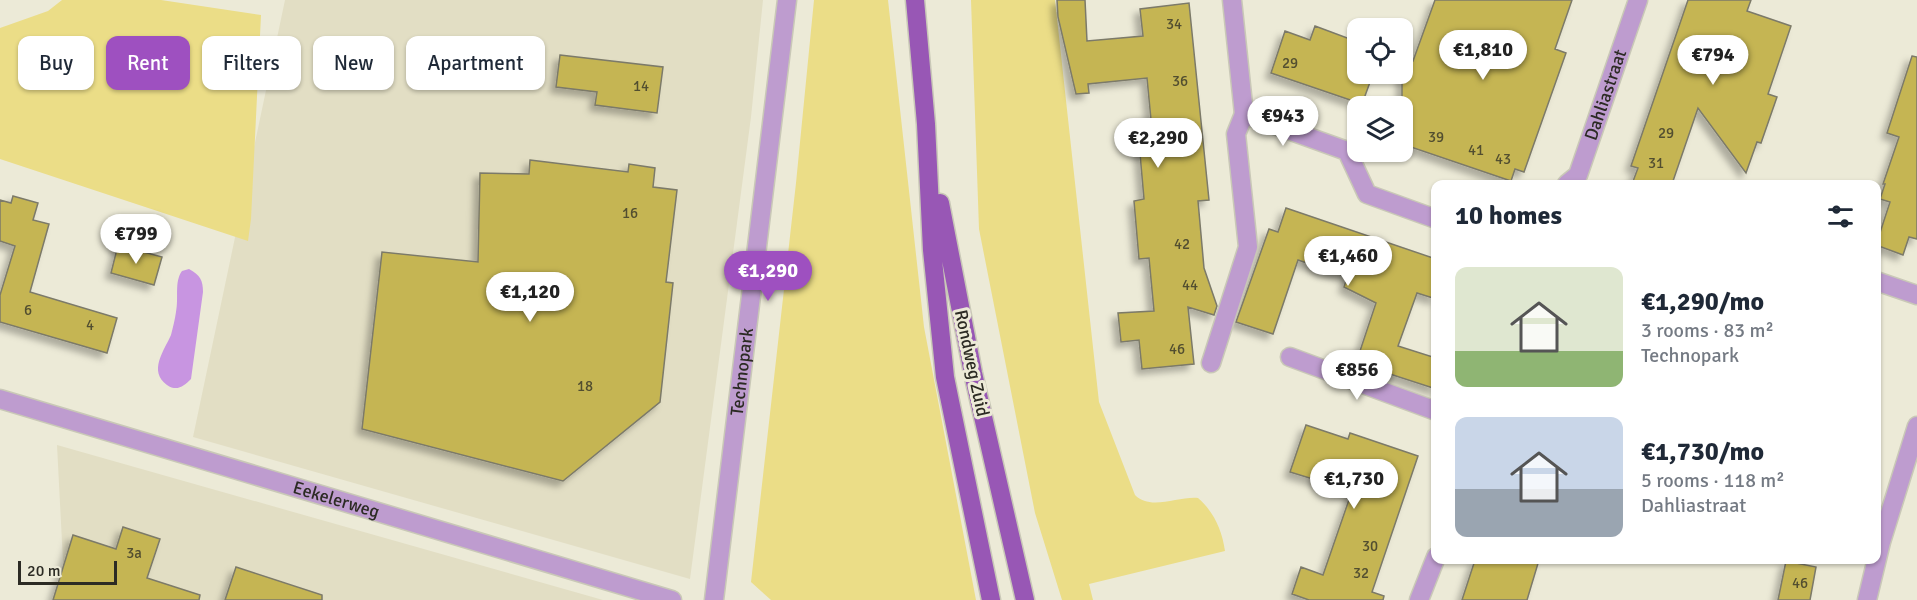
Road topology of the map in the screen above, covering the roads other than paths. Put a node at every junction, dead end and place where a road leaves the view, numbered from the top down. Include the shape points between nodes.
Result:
1 (787, 0) edge
2 (915, 0) edge
3 (1232, 0) edge
4 (1638, 0) edge
5 (1244, 114) junction
6 (926, 124) junction
7 (1572, 180) edge
8 (1431, 217) edge
9 (1881, 283) edge
10 (1917, 295) edge
11 (1290, 357) dead end
12 (1210, 363) dead end
13 (0, 399) edge
14 (1431, 409) edge
15 (1917, 426) edge
16 (1913, 451) edge
17 (1881, 542) edge
18 (1433, 564) edge
19 (1876, 564) edge
20 (672, 600) edge
21 (714, 600) edge
22 (992, 600) edge
23 (1025, 600) edge
24 (1419, 600) edge
25 (1867, 600) edge

1 - 21 street, Technopark
2 - 6 main road, Rondweg Zuid
3 - 5 street
4 - 7 street, Dahliastraat via 1578,175
5 - 8 street via 1347,151 1366,194
5 - 12 street via 1236,134 1248,247
6 - 22 main road, Rondweg Zuid via 932,250 945,377
6 - 23 main road, Rondweg Zuid via 971,362
9 - 10 street
11 - 14 street
13 - 20 street, Eekelerweg
15 - 16 street
16 - 17 street
18 - 24 street
19 - 25 street

